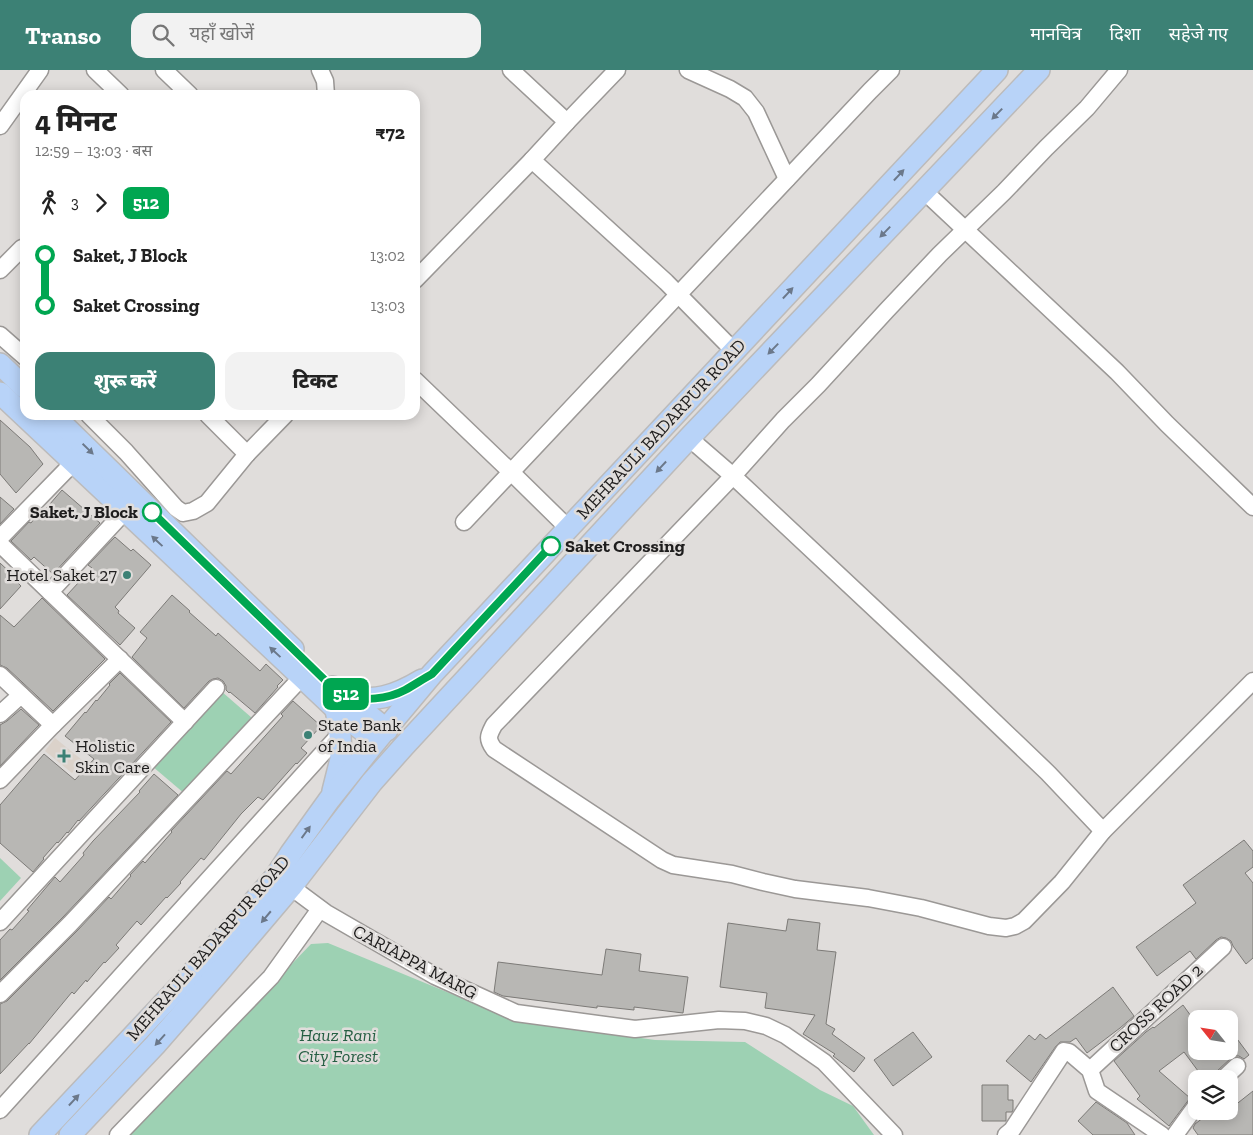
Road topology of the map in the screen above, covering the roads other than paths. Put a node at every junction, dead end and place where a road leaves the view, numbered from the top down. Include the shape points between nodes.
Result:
1 (40, 70) edge
2 (164, 70) edge
3 (320, 70) edge
4 (511, 70) edge
5 (617, 70) edge
6 (688, 70) edge
7 (892, 70) edge
8 (998, 70) edge
9 (1119, 70) edge
10 (102, 72) edge
11 (1031, 73) edge
12 (26, 90) edge
13 (117, 90) edge
14 (185, 90) edge
15 (326, 90) edge
16 (20, 98) edge
17 (567, 122) junction
18 (0, 126) edge
19 (532, 160) junction
20 (786, 179) junction
21 (924, 191) junction
22 (965, 230) junction
23 (20, 250) edge
24 (0, 270) edge
25 (420, 275) edge
26 (678, 294) junction
27 (0, 335) edge
28 (734, 351) junction
29 (20, 353) edge
30 (0, 364) edge
31 (20, 383) edge
32 (420, 385) edge
33 (0, 393) edge
34 (20, 412) edge
35 (28, 420) edge
36 (58, 420) edge
37 (94, 420) edge
38 (213, 420) edge
39 (280, 420) edge
40 (689, 438) junction
41 (247, 454) junction
42 (73, 463) junction
43 (511, 472) junction
44 (732, 476) junction
45 (594, 501) junction
46 (1253, 508) edge
47 (125, 511) junction
48 (613, 518) junction
49 (464, 522) dead end
50 (568, 528) junction
51 (0, 538) edge
52 (0, 544) edge
53 (50, 592) junction
54 (120, 659) junction
55 (432, 674) junction
56 (0, 675) edge
57 (302, 677) junction
58 (1253, 681) edge
59 (331, 686) junction
60 (216, 688) dead end
61 (21, 695) junction
62 (336, 709) junction
63 (0, 714) edge
64 (185, 722) junction
65 (53, 725) junction
66 (340, 734) junction
67 (381, 735) junction
68 (0, 780) edge
69 (330, 800) junction
70 (1103, 831) junction
71 (291, 887) junction
72 (320, 908) junction
73 (0, 922) edge
74 (1222, 947) dead end
75 (0, 994) edge
76 (1237, 1066) dead end
77 (1090, 1070) junction
78 (1233, 1070) edge
79 (0, 1110) edge
80 (1188, 1117) edge
81 (40, 1135) edge
82 (70, 1135) edge
83 (118, 1135) edge
84 (894, 1135) edge
85 (1006, 1135) edge
86 (1162, 1135) edge
87 (1175, 1135) edge

1 - 12 street
2 - 14 street
3 - 15 street
4 - 17 street
5 - 17 street
6 - 20 street via 745,98 756,112
7 - 20 street
28 -> 8 main road, MEHRAULI BADARPUR ROAD
9 - 22 street via 1087,108
10 - 13 street
11 -> 21 main road, MEHRAULI BADARPUR ROAD
16 - 18 street
17 - 19 street
19 - 25 street
19 - 26 street
20 - 26 street
21 - 22 street
21 -> 40 main road, MEHRAULI BADARPUR ROAD
22 - 44 street
22 - 46 street via 1117,372
23 - 24 street
26 - 28 street
26 - 43 street
27 - 29 street
28 - 45 main road, MEHRAULI BADARPUR ROAD
30 - 31 main road
32 - 43 street
33 - 34 main road
35 - 42 main road
36 -> 59 main road
37 - 41 street via 183,513 207,503
38 - 41 street
39 - 41 street
40 - 44 street
40 -> 48 main road, MEHRAULI BADARPUR ROAD
42 - 47 main road
42 - 51 street
43 - 49 street
43 - 50 street
44 - 70 street via 956,684
44 - 70 street via 494,725 489,742 494,748 673,865 732,874 795,889 902,904 1006,928 1024,921 1062,882
45 - 48 main road
45 - 50 main road, MEHRAULI BADARPUR ROAD
47 - 53 street
57 -> 47 main road
48 - 71 main road, MEHRAULI BADARPUR ROAD via 372,782
50 - 55 main road, MEHRAULI BADARPUR ROAD
52 - 53 street
53 - 54 street
54 - 64 street
54 - 65 street
55 - 59 main road via 404,691 382,697 352,696
55 - 67 main road, MEHRAULI BADARPUR ROAD
56 - 61 street
57 - 62 main road
57 - 75 street
58 - 70 street
59 - 67 main road
60 - 64 street
61 - 63 street
61 - 65 street
62 - 66 main road
62 - 67 main road
64 - 73 street
65 - 68 street
66 - 69 main road via 340,759
66 - 79 street
67 - 69 main road, MEHRAULI BADARPUR ROAD
81 -> 69 main road, MEHRAULI BADARPUR ROAD via 194,970 276,876
71 - 72 street, CARIAPPA MARG
71 -> 82 main road, MEHRAULI BADARPUR ROAD via 162,1038
72 - 83 street via 270,977
72 - 84 street, CARIAPPA MARG via 435,976 516,1013 635,1029 719,1020 766,1026 824,1062
74 - 77 street, CROSS ROAD 2
76 - 78 street
77 - 85 street via 1064,1051
77 - 86 street via 1097,1091
80 - 87 street

